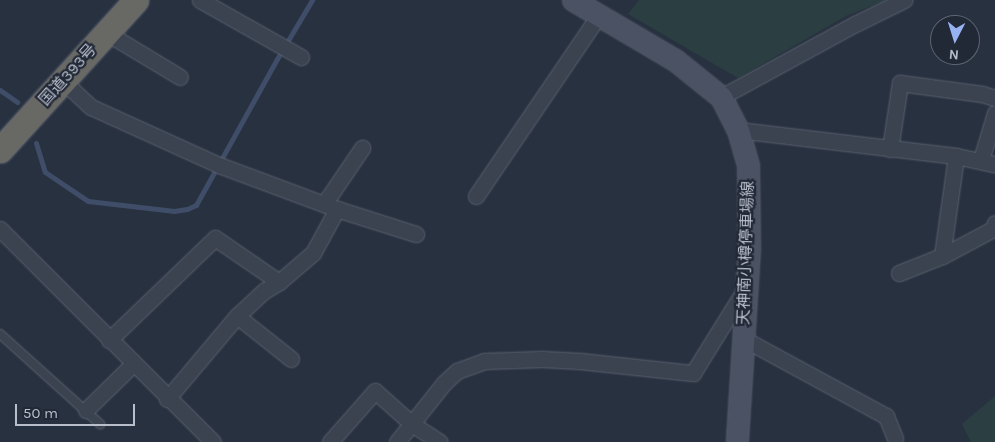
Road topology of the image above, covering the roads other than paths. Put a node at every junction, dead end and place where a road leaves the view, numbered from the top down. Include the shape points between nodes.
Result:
1 (136, 0) edge
2 (200, 0) edge
3 (574, 0) edge
4 (904, 0) edge
5 (600, 16) junction
6 (107, 33) junction
7 (301, 57) dead end
8 (180, 76) dead end
9 (63, 82) junction
10 (721, 97) junction
11 (995, 98) edge
12 (995, 112) edge
13 (738, 130) junction
14 (362, 148) dead end
15 (890, 148) junction
16 (0, 150) edge
17 (956, 156) junction
18 (988, 162) edge
19 (476, 196) dead end
20 (331, 206) junction
21 (995, 223) edge
22 (0, 229) edge
23 (416, 234) dead end
24 (942, 256) junction
25 (899, 273) dead end
26 (279, 282) junction
27 (747, 285) junction
28 (237, 316) junction
29 (0, 334) edge
30 (744, 339) junction
31 (109, 340) junction
32 (291, 359) dead end
33 (133, 364) junction
34 (167, 399) junction
35 (86, 410) junction
36 (100, 424) dead end
37 (412, 424) junction
38 (896, 438) dead end
39 (740, 440) edge
40 (213, 442) edge
41 (330, 442) edge
42 (397, 442) edge
43 (440, 442) edge

1 - 6 highway, 国道393号
2 - 7 street
3 - 5 main road, 天神南小樽停車場線
4 - 10 street
5 - 10 main road, 天神南小樽停車場線 via 675,60
5 - 19 street
6 - 8 street
6 - 9 highway, 国道393号
9 - 16 highway, 国道393号
9 - 20 street via 91,107 219,165
10 - 13 main road, 天神南小樽停車場線
11 - 15 street via 900,83
12 - 18 street
13 - 15 street
13 - 27 main road, 天神南小樽停車場線 via 748,166 750,249
14 - 20 street
15 - 17 street
17 - 18 street
17 - 24 street
20 - 23 street
20 - 26 street via 313,253
21 - 24 street via 993,229
22 - 31 street
24 - 25 street
26 - 28 street
26 - 31 street via 215,238
27 - 30 main road, 天神南小樽停車場線
27 - 37 street via 693,374 580,361 484,361 457,371
28 - 32 street
28 - 34 street
29 - 35 lane
30 - 38 street via 886,416
30 - 39 main road, 天神南小樽停車場線
31 - 33 street
33 - 34 street
33 - 35 street
34 - 40 street
35 - 36 lane
37 - 41 street via 374,391
37 - 42 street
37 - 43 street

